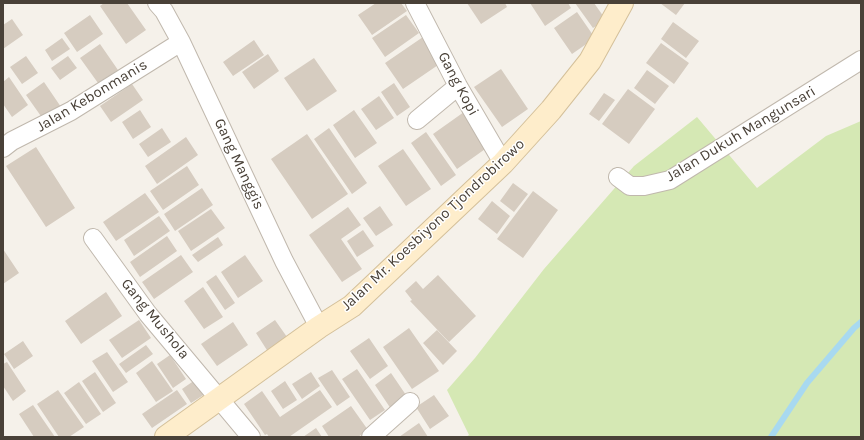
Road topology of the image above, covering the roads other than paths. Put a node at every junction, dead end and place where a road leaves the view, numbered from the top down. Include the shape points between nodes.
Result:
1 (416, 3) edge
2 (622, 3) edge
3 (163, 6) edge
4 (181, 42) junction
5 (861, 60) edge
6 (458, 86) junction
7 (417, 120) dead end
8 (6, 140) edge
9 (503, 163) junction
10 (618, 177) dead end
11 (93, 238) dead end
12 (319, 327) junction
13 (220, 399) junction
14 (410, 402) dead end
15 (166, 437) edge
16 (251, 437) edge
17 (371, 437) edge

1 - 6 street, Gang Kopi
2 - 9 main road, Jalan Mr. Koesbiyono Tjondrobirowo via 590,61 551,110
3 - 4 street, Gang Manggis
4 - 8 street, Jalan Kebonmanis via 70,111
4 - 12 street, Gang Manggis via 284,261
5 - 10 street, Jalan Dukuh Mangunsari via 670,180 644,186 630,186
6 - 7 street
6 - 9 street, Gang Kopi
9 - 12 main road, Jalan Mr. Koesbiyono Tjondrobirowo via 352,306
11 - 13 street, Gang Mushola via 148,314
12 - 13 main road, Jalan Mr. Koesbiyono Tjondrobirowo
13 - 15 main road, Jalan Mr. Koesbiyono Tjondrobirowo
13 - 16 street, Gang Mushola
14 - 17 street

